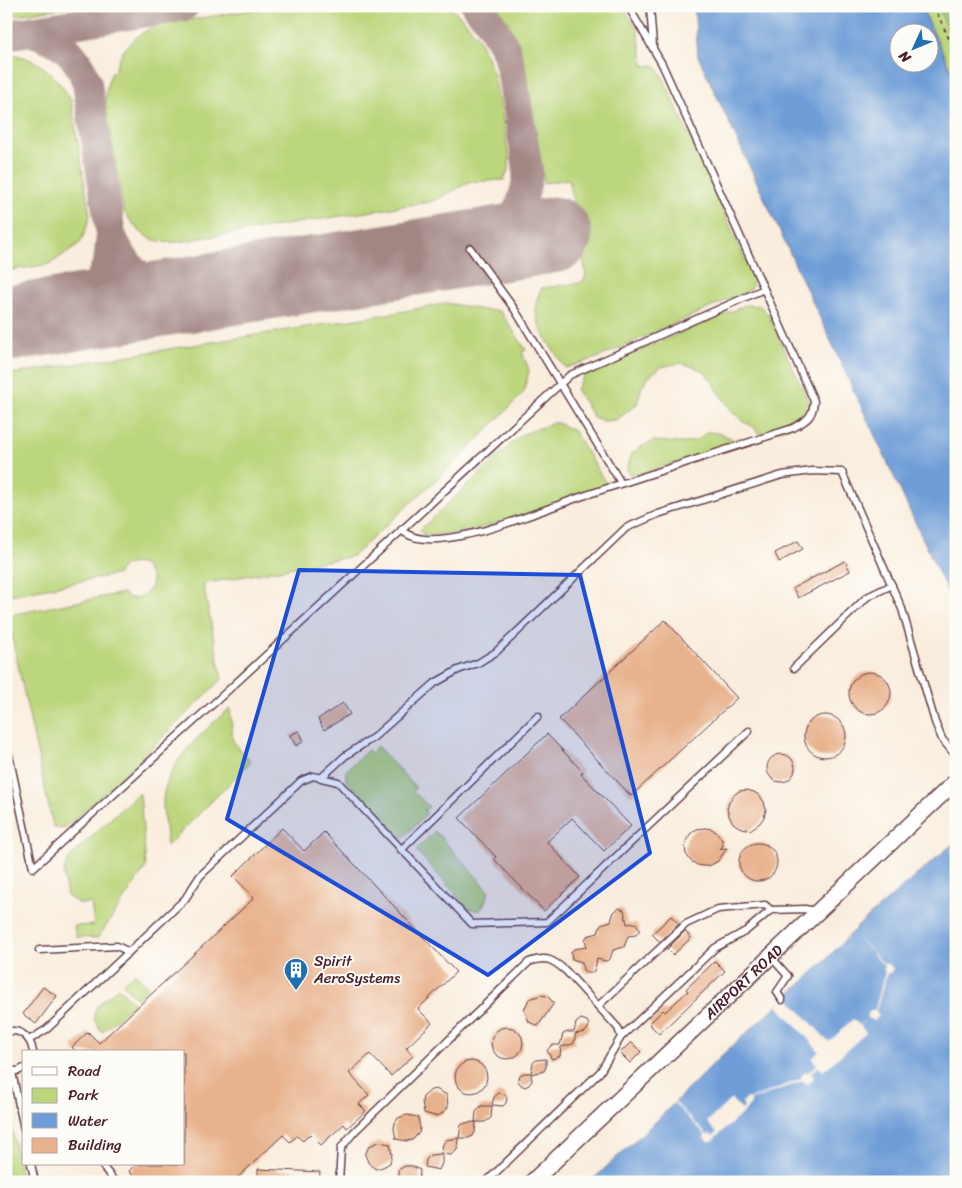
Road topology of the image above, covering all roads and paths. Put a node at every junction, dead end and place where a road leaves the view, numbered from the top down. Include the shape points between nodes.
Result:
1 (628, 6) edge
2 (650, 6) edge
3 (934, 6) edge
4 (653, 47) junction
5 (956, 54) edge
6 (470, 248) dead end
7 (764, 289) junction
8 (560, 384) junction
9 (621, 484) junction
10 (401, 530) junction
11 (892, 585) junction
12 (794, 668) dead end
13 (538, 716) dead end
14 (749, 731) dead end
15 (6, 741) edge
16 (956, 756) edge
17 (322, 777) junction
18 (956, 781) edge
19 (401, 850) junction
20 (771, 910) junction
21 (816, 912) junction
22 (39, 950) dead end
23 (130, 952) junction
24 (770, 956) junction
25 (782, 1000) dead end
26 (598, 1006) junction
27 (6, 1032) edge
28 (621, 1037) junction
29 (29, 1040) junction
30 (32, 1050) edge
31 (22, 1069) edge
32 (9, 1072) edge
33 (22, 1121) edge
34 (31, 1166) edge
35 (103, 1166) edge
36 (35, 1182) edge
37 (116, 1182) edge
38 (339, 1182) edge
39 (486, 1182) edge
40 (532, 1182) edge

1 - 4 lane
2 - 4 lane
3 - 5 path
4 - 7 lane
6 - 8 lane via 515,310
7 - 8 lane via 570,375
7 - 9 lane via 814,401 813,412 793,428
8 - 9 lane
8 - 10 lane
9 - 10 lane via 450,538 412,538
10 - 15 lane via 33,868
11 - 12 lane via 867,597
11 - 16 lane via 935,722 942,739
11 - 17 lane via 842,472 782,475 658,514 626,528 496,652 435,683 374,737 345,756
13 - 19 lane
14 - 19 lane via 548,922 472,924
17 - 19 lane via 338,782
17 - 23 lane via 313,776 301,781 200,876 185,899
18 - 21 street, AIRPORT ROAD
20 - 21 lane
20 - 26 lane via 766,905 718,909 686,924
20 - 28 lane via 746,931 716,948
21 - 24 street, AIRPORT ROAD
22 - 23 lane via 118,946
23 - 29 lane via 47,1029
24 - 25 lane via 788,976 778,992
24 - 40 street, AIRPORT ROAD
26 - 28 lane via 618,1028
26 - 38 lane via 556,963 542,958 529,962 354,1132 341,1148
27 - 29 lane via 18,1032
28 - 39 lane via 600,1072
29 - 30 lane
31 - 32 lane
32 - 33 lane
34 - 36 lane
35 - 37 lane

